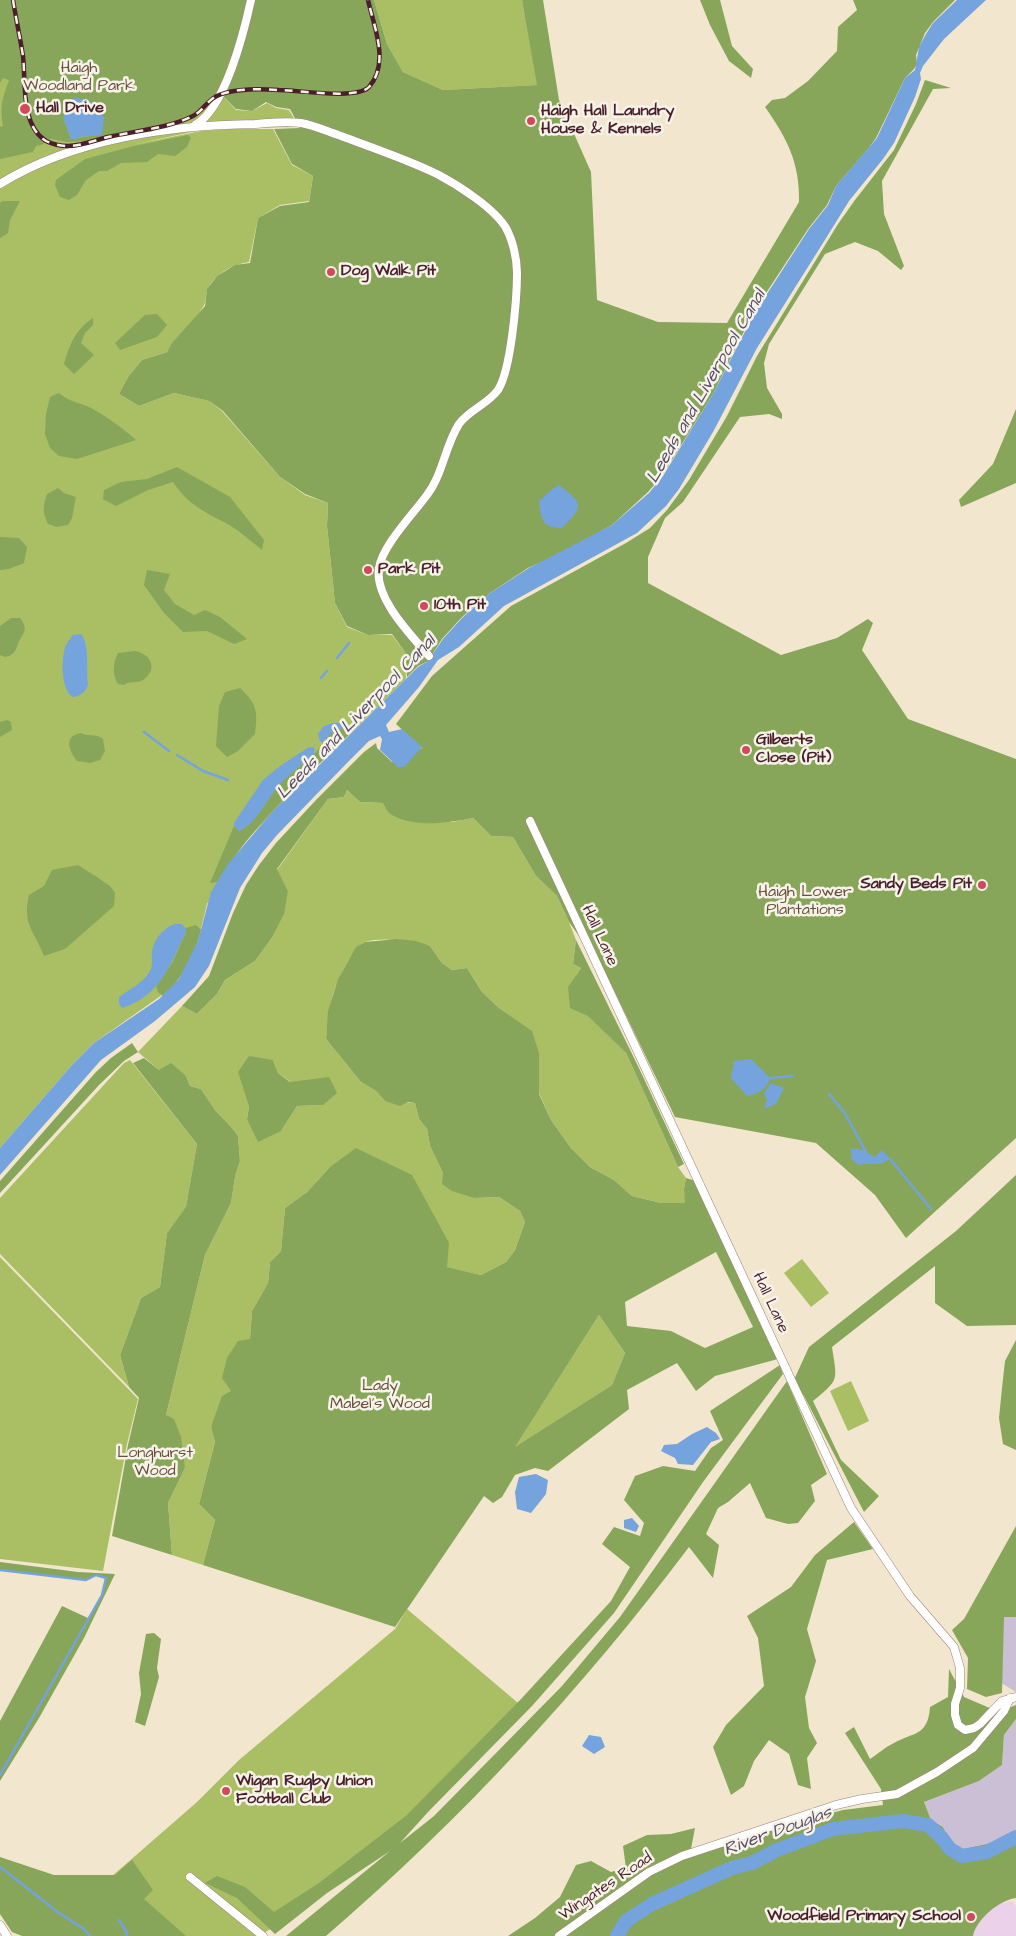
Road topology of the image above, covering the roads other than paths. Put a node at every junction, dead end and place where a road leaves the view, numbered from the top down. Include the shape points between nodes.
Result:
1 (251, 0) edge
2 (193, 126) junction
3 (0, 184) edge
4 (429, 656) dead end
5 (530, 821) dead end
6 (1013, 1698) edge
7 (190, 1877) dead end
8 (0, 1925) edge
9 (7, 1936) edge
10 (263, 1936) edge
11 (559, 1936) edge

1 - 2 street via 242,40 219,95 209,114
2 - 3 street via 64,153
2 - 4 street via 302,123 395,155 457,184 506,227 517,273 507,368 491,398 461,421 430,492 384,554 379,568 379,581 387,601
5 - 6 street, Hall Lane via 850,1508 910,1596 954,1647 960,1668 960,1688 955,1704 958,1725 965,1730 974,1728 1002,1701
6 - 11 street, Wingates Road via 973,1748 897,1794 836,1805 682,1856 649,1872
7 - 10 street
8 - 9 street

